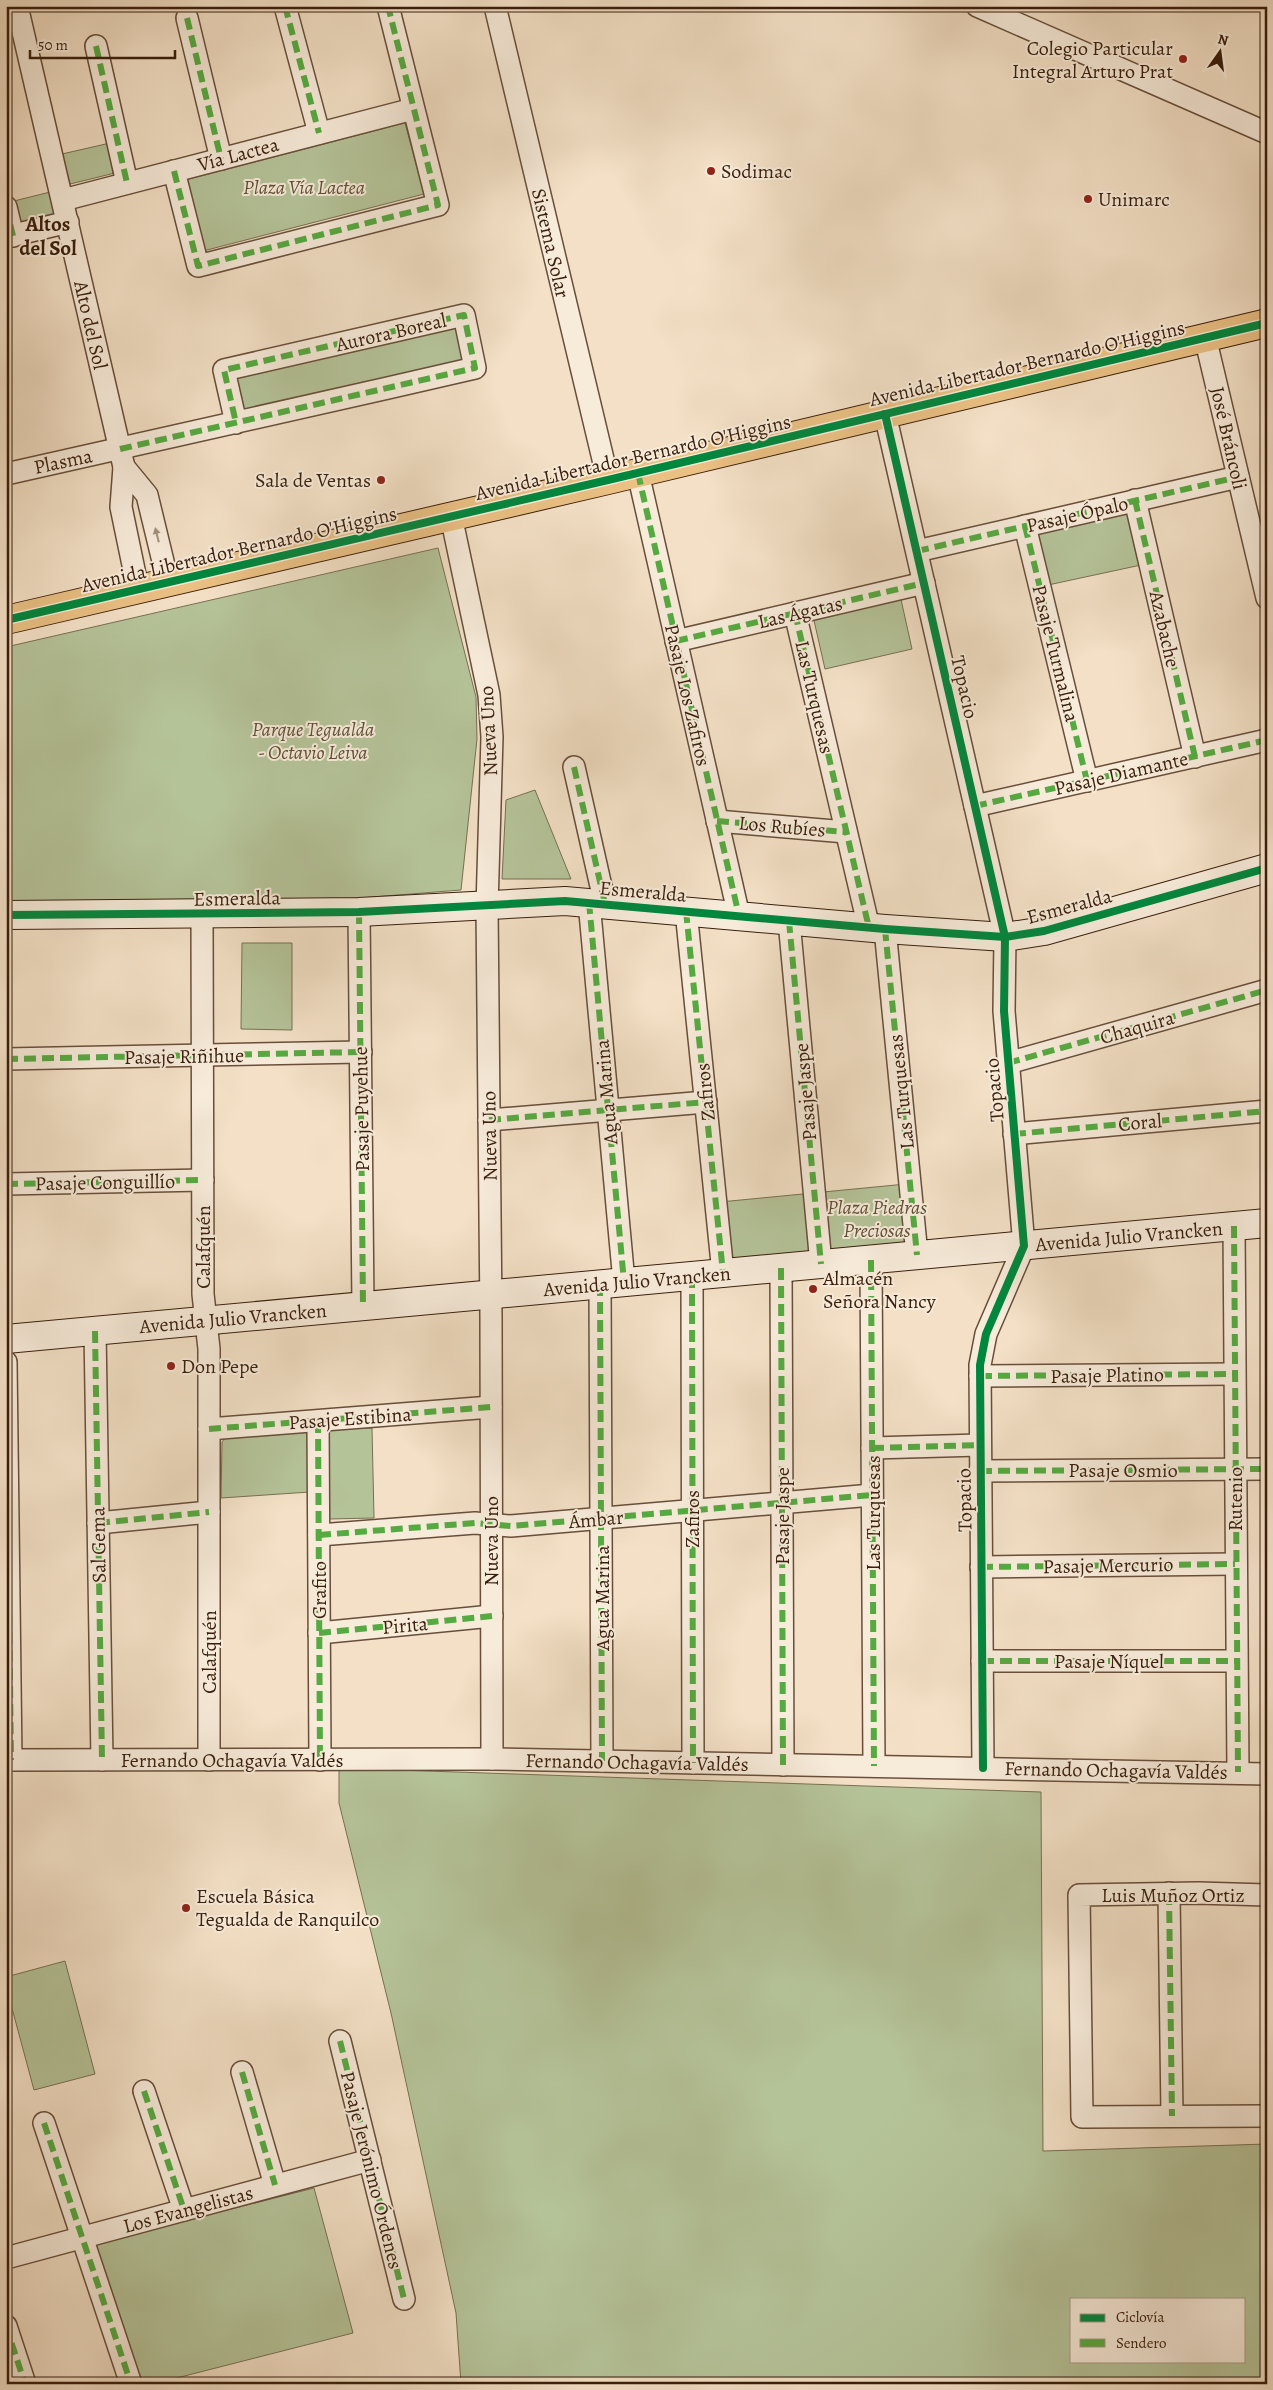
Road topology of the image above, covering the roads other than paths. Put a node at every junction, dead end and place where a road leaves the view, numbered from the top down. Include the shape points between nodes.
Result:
1 (17, 6) edge
2 (284, 6) edge
3 (388, 6) edge
4 (495, 6) edge
5 (977, 6) edge
6 (187, 18) dead end
7 (96, 46) dead end
8 (414, 109) junction
9 (319, 133) junction
10 (1267, 133) edge
11 (222, 159) junction
12 (174, 171) junction
13 (127, 183) junction
14 (63, 200) junction
15 (6, 207) edge
16 (68, 222) junction
17 (10, 237) edge
18 (1267, 323) edge
19 (1205, 337) junction
20 (885, 414) junction
21 (236, 423) junction
22 (122, 458) junction
23 (638, 473) junction
24 (6, 474) edge
25 (1238, 477) junction
26 (608, 480) junction
27 (1134, 500) junction
28 (451, 516) junction
29 (1025, 526) junction
30 (917, 551) junction
31 (168, 582) junction
32 (924, 582) junction
33 (138, 589) junction
34 (1267, 598) edge
35 (795, 613) junction
36 (6, 620) edge
37 (676, 641) junction
38 (1267, 740) edge
39 (1195, 757) junction
40 (574, 767) dead end
41 (1087, 781) junction
42 (975, 806) junction
43 (717, 820) junction
44 (846, 832) junction
45 (1267, 868) edge
46 (597, 903) junction
47 (487, 907) junction
48 (686, 911) junction
49 (359, 912) junction
50 (202, 914) junction
51 (6, 915) edge
52 (739, 916) junction
53 (789, 921) junction
54 (877, 929) junction
55 (1005, 937) junction
56 (1267, 990) edge
57 (361, 1052) junction
58 (202, 1055) junction
59 (6, 1059) edge
60 (1008, 1063) junction
61 (706, 1102) junction
62 (608, 1110) junction
63 (1267, 1111) edge
64 (489, 1120) junction
65 (1014, 1134) junction
66 (203, 1180) junction
67 (6, 1184) edge
68 (1267, 1223) edge
69 (1234, 1226) junction
70 (1024, 1246) junction
71 (917, 1255) junction
72 (871, 1260) junction
73 (821, 1264) junction
74 (781, 1268) junction
75 (724, 1273) junction
76 (692, 1276) junction
77 (612, 1283) junction
78 (491, 1295) junction
79 (363, 1306) junction
80 (206, 1321) junction
81 (95, 1331) junction
82 (6, 1339) edge
83 (6, 1362) edge
84 (1234, 1374) junction
85 (980, 1376) junction
86 (491, 1407) junction
87 (318, 1421) junction
88 (209, 1429) junction
89 (980, 1445) junction
90 (7, 1446) edge
91 (872, 1448) junction
92 (1235, 1469) junction
93 (1267, 1469) edge
94 (980, 1471) junction
95 (872, 1495) junction
96 (782, 1503) junction
97 (692, 1511) junction
98 (209, 1512) junction
99 (601, 1518) junction
100 (98, 1523) junction
101 (491, 1525) junction
102 (319, 1535) junction
103 (1235, 1564) junction
104 (981, 1566) junction
105 (492, 1616) junction
106 (319, 1633) junction
107 (1236, 1660) junction
108 (982, 1661) junction
109 (492, 1759) junction
110 (9, 1760) edge
111 (102, 1760) junction
112 (209, 1760) junction
113 (320, 1760) junction
114 (602, 1761) junction
115 (693, 1763) junction
116 (783, 1765) junction
117 (874, 1766) junction
118 (983, 1768) junction
119 (1238, 1772) junction
120 (1267, 1774) edge
121 (1169, 1893) junction
122 (1267, 1895) edge
123 (340, 2040) dead end
124 (242, 2072) dead end
125 (144, 2091) dead end
126 (1172, 2116) junction
127 (1267, 2116) edge
128 (44, 2123) dead end
129 (370, 2160) junction
130 (276, 2185) junction
131 (184, 2210) junction
132 (83, 2237) junction
133 (6, 2258) edge
134 (404, 2299) dead end
135 (6, 2326) edge
136 (25, 2384) edge
137 (131, 2384) edge

1 - 14 street, Alto del Sol
2 - 9 street
3 - 8 street
4 - 26 street, Sistema Solar
5 - 10 street
6 - 11 street
7 - 13 street
8 - 9 street, Vía Lactea
8 - 12 street via 438,206 198,266
9 - 11 street, Vía Lactea
11 - 12 street, Vía Lactea
12 - 13 street, Vía Lactea
13 - 14 street, Vía Lactea
14 - 16 street, Alto del Sol
15 - 17 street
16 - 17 street
16 - 22 street, Alto del Sol
18 - 19 main road, Avenida Libertador Bernardo O'Higgins
19 - 20 main road, Avenida Libertador Bernardo O'Higgins
19 - 25 street, José Bráncoli
20 - 23 main road, Avenida Libertador Bernardo O'Higgins
20 - 30 street, Topacio
21 - 21 street, Aurora Boreal via 224,370 464,315 475,368
21 - 22 street, Aurora Boreal
22 - 24 street, Plasma
31 -> 22 street, Alto del Sol via 147,495
22 - 33 street, Alto del Sol via 121,507
23 - 26 main road, Avenida Libertador Bernardo O'Higgins
23 - 37 street, Pasaje Los Zafiros
25 - 27 street, Pasaje Ópalo
25 - 34 street, José Bráncoli
26 - 28 main road, Avenida Libertador Bernardo O'Higgins
27 - 29 street, Pasaje Ópalo
27 - 39 street, Azabache
28 - 31 main road, Avenida Libertador Bernardo O'Higgins
28 - 47 street, Nueva Uno via 491,710
29 - 30 street, Pasaje Ópalo
29 - 41 street, Pasaje Turmalina
30 - 32 street, Topacio
31 - 33 main road, Avenida Libertador Bernardo O'Higgins
32 - 35 street, Las Ágatas
32 - 42 street, Topacio
33 - 36 main road, Avenida Libertador Bernardo O'Higgins
35 - 37 street, Las Ágatas
35 - 44 street, Las Turquesas
37 - 43 street, Pasaje Los Zafiros
38 - 39 street, Pasaje Diamante
39 - 41 street, Pasaje Diamante
40 - 46 street, Agua Marina
41 - 42 street, Pasaje Diamante
42 - 55 street, Topacio
43 - 44 street, Los Rubíes
43 - 52 street, Pasaje Los Zafiros
44 - 54 street, Las Turquesas
45 - 55 street, Esmeralda via 1044,931
46 - 47 street, Esmeralda via 547,901
46 - 48 street, Esmeralda
46 - 62 street, Agua Marina
47 - 49 street, Esmeralda
47 - 64 street, Nueva Uno
48 - 52 street, Esmeralda
48 - 61 street, Zafiros
49 - 50 street, Esmeralda
49 - 57 street, Pasaje Puyehue
50 - 51 street, Esmeralda
50 - 58 street, Calafquén
52 - 53 street, Esmeralda
53 - 54 street, Esmeralda
53 - 73 street, Pasaje Jaspe
54 - 55 street, Esmeralda
54 - 71 street, Las Turquesas
55 - 60 street, Topacio via 1003,997
56 - 60 street, Chaquira
57 - 58 street, Pasaje Riñihue
57 - 79 street, Pasaje Puyehue
58 - 59 street, Pasaje Riñihue
58 - 66 street, Calafquén
60 - 65 street, Topacio
61 - 62 street
61 - 75 street, Zafiros
62 - 64 street
62 - 77 street, Agua Marina
63 - 65 street, Coral
64 - 78 street, Nueva Uno
65 - 70 street, Topacio
66 - 67 street, Pasaje Conguillío
66 - 80 street, Calafquén
68 - 69 street, Avenida Julio Vrancken
69 - 70 street, Avenida Julio Vrancken
69 - 84 street, Rutenio
70 - 71 street, Avenida Julio Vrancken
70 - 85 street, Topacio via 986,1334
71 - 72 street, Avenida Julio Vrancken
72 - 73 street, Avenida Julio Vrancken
72 - 91 street, Las Turquesas
73 - 74 street, Avenida Julio Vrancken
74 - 75 street, Avenida Julio Vrancken
74 - 96 street, Pasaje Jaspe
75 - 76 street, Avenida Julio Vrancken
76 - 77 street, Avenida Julio Vrancken
76 - 97 street, Zafiros
77 - 78 street, Avenida Julio Vrancken
77 - 99 street, Agua Marina
78 - 79 street, Avenida Julio Vrancken
78 - 86 street, Nueva Uno
79 - 80 street, Avenida Julio Vrancken
80 - 81 street, Avenida Julio Vrancken
80 - 88 street, Calafquén
81 - 82 street, Avenida Julio Vrancken
81 - 100 street, Sal Gema
83 - 90 street
84 - 85 street, Pasaje Platino
84 - 92 street, Rutenio
85 - 89 street, Topacio
86 - 87 street, Pasaje Estibina
86 - 101 street, Nueva Uno
87 - 88 street, Pasaje Estibina
87 - 102 street, Grafito
88 - 98 street, Calafquén
89 - 91 street
89 - 94 street, Topacio
90 - 110 street
91 - 95 street, Las Turquesas
92 - 93 street, Pasaje Osmio
92 - 94 street, Pasaje Osmio
92 - 103 street, Rutenio
94 - 104 street, Topacio
95 - 96 street, Ámbar
95 - 117 street, Las Turquesas
96 - 97 street, Ámbar
96 - 116 street, Pasaje Jaspe
97 - 99 street, Ámbar
97 - 115 street, Zafiros
98 - 100 street
98 - 112 street, Calafquén
99 - 101 street, Ámbar
99 - 114 street, Agua Marina
100 - 111 street, Sal Gema
101 - 102 street, Ámbar via 475,1523
101 - 105 street, Nueva Uno
102 - 106 street, Grafito
103 - 104 street, Pasaje Mercurio
103 - 107 street, Rutenio
104 - 108 street, Topacio
105 - 106 street, Pirita
105 - 109 street, Nueva Uno
106 - 113 street, Grafito
107 - 108 street, Pasaje Níquel
107 - 119 street, Rutenio
108 - 118 street, Topacio
109 - 113 street, Fernando Ochagavía Valdés
109 - 114 street, Fernando Ochagavía Valdés
110 - 111 street, Fernando Ochagavía Valdés
111 - 112 street, Fernando Ochagavía Valdés
112 - 113 street, Fernando Ochagavía Valdés
114 - 115 street, Fernando Ochagavía Valdés
115 - 116 street, Fernando Ochagavía Valdés
116 - 117 street, Fernando Ochagavía Valdés
117 - 118 street, Fernando Ochagavía Valdés
118 - 119 street, Fernando Ochagavía Valdés
119 - 120 street, Fernando Ochagavía Valdés
121 - 122 street, Luis Muñoz Ortiz
121 - 126 street
121 - 126 street, Luis Muñoz Ortiz via 1079,1895 1082,2117
123 - 129 street, Pasaje Jerónimo Órdenes
124 - 130 street
125 - 131 street
126 - 127 street
128 - 132 street
129 - 130 street, Los Evangelistas
129 - 134 street, Pasaje Jerónimo Órdenes
130 - 131 street, Los Evangelistas
131 - 132 street, Los Evangelistas
132 - 133 street, Los Evangelistas
132 - 137 street
135 - 136 street

